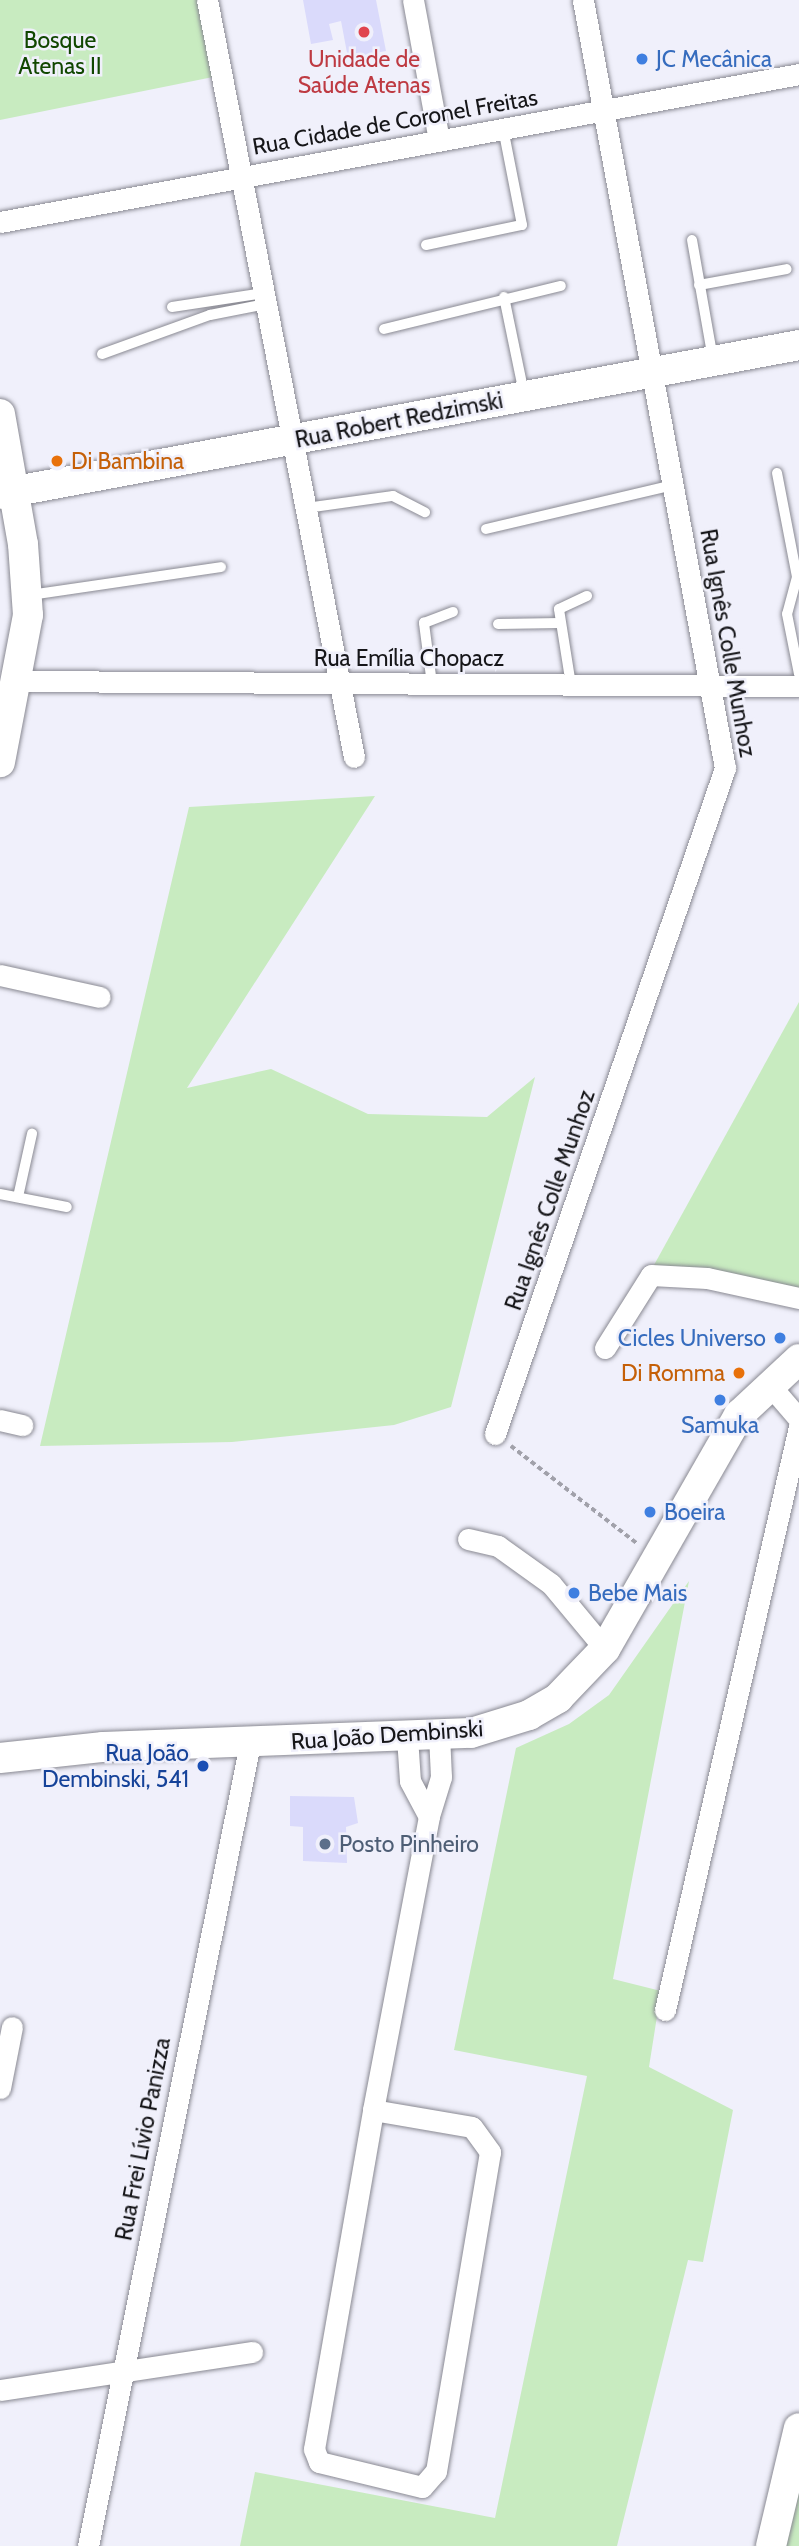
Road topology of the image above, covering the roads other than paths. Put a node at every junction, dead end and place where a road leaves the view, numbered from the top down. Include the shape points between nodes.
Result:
1 (207, 0) edge
2 (413, 0) edge
3 (583, 0) edge
4 (799, 74) edge
5 (603, 110) junction
6 (503, 128) junction
7 (439, 140) junction
8 (241, 177) junction
9 (0, 222) edge
10 (692, 240) dead end
11 (426, 245) dead end
12 (787, 269) dead end
13 (699, 285) junction
14 (561, 286) dead end
15 (504, 297) junction
16 (265, 298) junction
17 (172, 307) dead end
18 (384, 329) dead end
19 (799, 345) edge
20 (102, 354) dead end
21 (713, 361) junction
22 (653, 373) junction
23 (524, 397) junction
24 (0, 414) edge
25 (292, 440) junction
26 (777, 473) dead end
27 (674, 485) junction
28 (7, 493) edge
29 (306, 508) junction
30 (425, 512) dead end
31 (485, 529) dead end
32 (221, 566) dead end
33 (27, 595) junction
34 (587, 596) dead end
35 (453, 612) dead end
36 (560, 623) junction
37 (498, 624) dead end
38 (799, 674) edge
39 (19, 681) junction
40 (340, 683) junction
41 (432, 684) junction
42 (571, 685) junction
43 (712, 686) junction
44 (799, 686) edge
45 (354, 757) dead end
46 (0, 762) edge
47 (0, 975) edge
48 (100, 998) dead end
49 (32, 1134) dead end
50 (0, 1194) edge
51 (18, 1197) junction
52 (66, 1207) dead end
53 (799, 1298) edge
54 (605, 1348) dead end
55 (799, 1359) edge
56 (768, 1383) junction
57 (799, 1419) edge
58 (0, 1420) edge
59 (22, 1425) dead end
60 (799, 1427) edge
61 (495, 1434) road end
62 (468, 1539) dead end
63 (605, 1648) junction
64 (439, 1735) junction
65 (407, 1737) junction
66 (250, 1743) junction
67 (0, 1758) edge
68 (429, 1816) junction
69 (665, 2010) dead end
70 (12, 2027) dead end
71 (0, 2088) edge
72 (373, 2110) junction
73 (252, 2352) dead end
74 (124, 2371) junction
75 (0, 2390) edge
76 (799, 2428) edge
77 (88, 2546) edge
78 (771, 2546) edge

1 - 8 street
2 - 7 street
3 - 5 street, Rua Ignês Colle Munhoz
4 - 5 street, Rua Cidade de Coronel Freitas
5 - 6 street, Rua Cidade de Coronel Freitas
5 - 22 street, Rua Ignês Colle Munhoz
6 - 7 street, Rua Cidade de Coronel Freitas
6 - 11 lane via 522,225
7 - 8 street, Rua Cidade de Coronel Freitas
8 - 9 street, Rua Cidade de Coronel Freitas
8 - 16 street
10 - 13 lane
12 - 13 lane
13 - 21 lane
14 - 15 lane
15 - 18 lane
15 - 23 lane
16 - 17 lane
16 - 20 lane
16 - 25 street
19 - 21 street, Rua Robert Redzimski
21 - 22 street, Rua Robert Redzimski
22 - 23 street, Rua Robert Redzimski
22 - 27 street, Rua Ignês Colle Munhoz
23 - 25 street, Rua Robert Redzimski
24 - 28 street
25 - 28 street, Rua Robert Redzimski
25 - 29 street
26 - 38 lane via 797,577 788,614
27 - 31 lane
27 - 43 street, Rua Ignês Colle Munhoz
28 - 33 street
29 - 30 lane via 393,496
29 - 40 street
32 - 33 lane
33 - 39 street
34 - 36 lane via 561,603
35 - 41 lane via 424,623
36 - 37 lane
36 - 42 lane
39 - 40 street, Rua Emília Chopacz
39 - 46 street
40 - 41 street, Rua Emília Chopacz
40 - 45 street
41 - 42 street, Rua Emília Chopacz
42 - 43 street, Rua Emília Chopacz
43 - 44 street, Rua Emília Chopacz
43 - 61 street, Rua Ignês Colle Munhoz via 724,755 720,794
47 - 48 street
49 - 51 lane
50 - 51 lane
51 - 52 lane
53 - 54 street via 715,1279 651,1275
55 - 56 street, Rua João Dembinski
56 - 57 street
56 - 63 street, Rua João Dembinski via 726,1434
58 - 59 street
60 - 69 street
62 - 63 street via 498,1546 551,1584
63 - 64 street, Rua João Dembinski via 558,1698 529,1715
64 - 65 street, Rua João Dembinski
64 - 68 street via 441,1776
65 - 66 street, Rua João Dembinski
65 - 68 street via 410,1781
66 - 67 street, Rua João Dembinski
66 - 74 street, Rua Frei Lívio Panizza
68 - 72 street
70 - 71 street
72 - 72 street via 314,2457 422,2487 436,2471 490,2151 472,2127
73 - 74 street
74 - 75 street
74 - 77 street, Rua Frei Lívio Panizza
76 - 78 street

